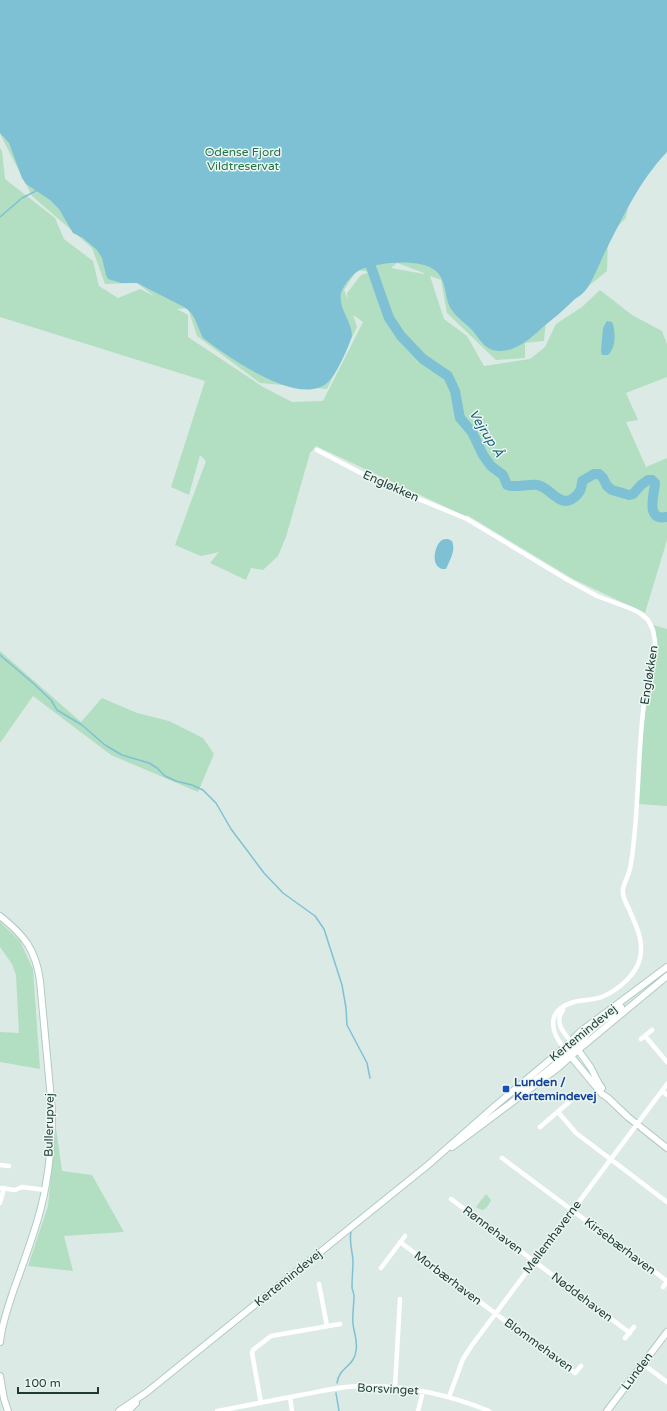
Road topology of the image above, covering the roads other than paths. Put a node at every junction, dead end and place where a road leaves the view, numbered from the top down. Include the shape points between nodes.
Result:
1 (317, 450) dead end
2 (0, 916) edge
3 (667, 967) edge
4 (667, 976) edge
5 (566, 1005) junction
6 (652, 1030) dead end
7 (645, 1036) junction
8 (640, 1039) dead end
9 (575, 1046) junction
10 (567, 1053) junction
11 (667, 1062) edge
12 (667, 1084) edge
13 (662, 1091) junction
14 (667, 1095) edge
15 (575, 1097) dead end
16 (608, 1098) junction
17 (558, 1112) junction
18 (636, 1125) junction
19 (540, 1127) dead end
20 (667, 1148) edge
21 (502, 1158) dead end
22 (610, 1159) junction
23 (0, 1165) edge
24 (428, 1165) junction
25 (10, 1166) dead end
26 (2, 1188) edge
27 (44, 1190) junction
28 (451, 1199) dead end
29 (667, 1202) edge
30 (0, 1203) edge
31 (572, 1210) junction
32 (405, 1236) dead end
33 (400, 1242) junction
34 (534, 1261) junction
35 (381, 1268) dead end
36 (667, 1282) edge
37 (319, 1284) dead end
38 (663, 1287) dead end
39 (400, 1299) dead end
40 (496, 1313) junction
41 (340, 1324) dead end
42 (327, 1326) junction
43 (634, 1327) dead end
44 (667, 1332) edge
45 (630, 1333) junction
46 (625, 1338) dead end
47 (0, 1342) edge
48 (643, 1364) junction
49 (580, 1366) dead end
50 (0, 1376) edge
51 (667, 1382) edge
52 (395, 1387) junction
53 (423, 1391) junction
54 (147, 1392) junction
55 (290, 1397) junction
56 (449, 1397) junction
57 (260, 1403) junction
58 (8, 1411) edge
59 (119, 1411) edge
60 (128, 1411) edge
61 (217, 1411) edge
62 (292, 1411) edge
63 (418, 1411) edge
64 (489, 1411) edge
65 (607, 1411) edge

1 - 5 street, Engløkken via 378,482 467,519 568,580 597,596 632,609 648,620 656,642 644,703 634,845 623,889 641,937 642,951 634,971 613,990 598,999
2 - 27 main road, Bullerupvej via 14,927 28,944 39,970 52,1110
3 - 9 main road, Kertemindevej via 580,1032
4 - 9 main road, Kertemindevej
5 - 9 street via 561,1012 560,1024
5 - 10 street via 555,1015 553,1024 555,1035
6 - 7 street
7 - 8 street
7 - 11 street
9 - 10 main road, Kertemindevej
9 - 10 main road, Kertemindevej
9 - 16 main road
10 - 16 main road
10 - 24 main road, Kertemindevej via 495,1106
10 - 24 main road, Kertemindevej via 487,1122
12 - 13 street, Mellemhaverne
13 - 14 street
13 - 18 street, Mellemhaverne
15 - 17 street
16 - 18 main road
17 - 19 street
17 - 22 street via 576,1133
18 - 20 main road
18 - 22 street, Mellemhaverne
21 - 31 street, Kirsebærhaven
22 - 29 street
22 - 31 street, Mellemhaverne
23 - 25 street
24 - 54 main road, Kertemindevej
26 - 27 street
26 - 30 street
27 - 47 main road, Bullerupvej via 37,1221 4,1320
28 - 34 street, Rønnehaven
31 - 34 street, Mellemhaverne
31 - 36 street, Kirsebærhaven
32 - 33 street
33 - 35 street
33 - 40 street, Morbærhaven
34 - 40 street, Mellemhaverne
34 - 45 street, Nøddehaven
36 - 38 street, Kirsebærhaven
37 - 42 street
39 - 52 street
40 - 49 street, Blommehaven via 576,1373
40 - 56 street, Mellemhaverne via 463,1359
41 - 42 street
42 - 57 street via 271,1336 253,1350
43 - 45 street
44 - 48 main road, Lunden
45 - 46 street
48 - 51 street
48 - 65 main road, Lunden
50 - 58 main road
52 - 53 street, Borsvinget
52 - 55 street, Borsvinget via 359,1386
53 - 56 street, Borsvinget
53 - 63 street
54 - 59 main road, Kertemindevej
54 - 60 main road, Kertemindevej
55 - 57 street, Borsvinget
55 - 62 street
56 - 64 street, Borsvinget
57 - 61 street, Borsvinget

